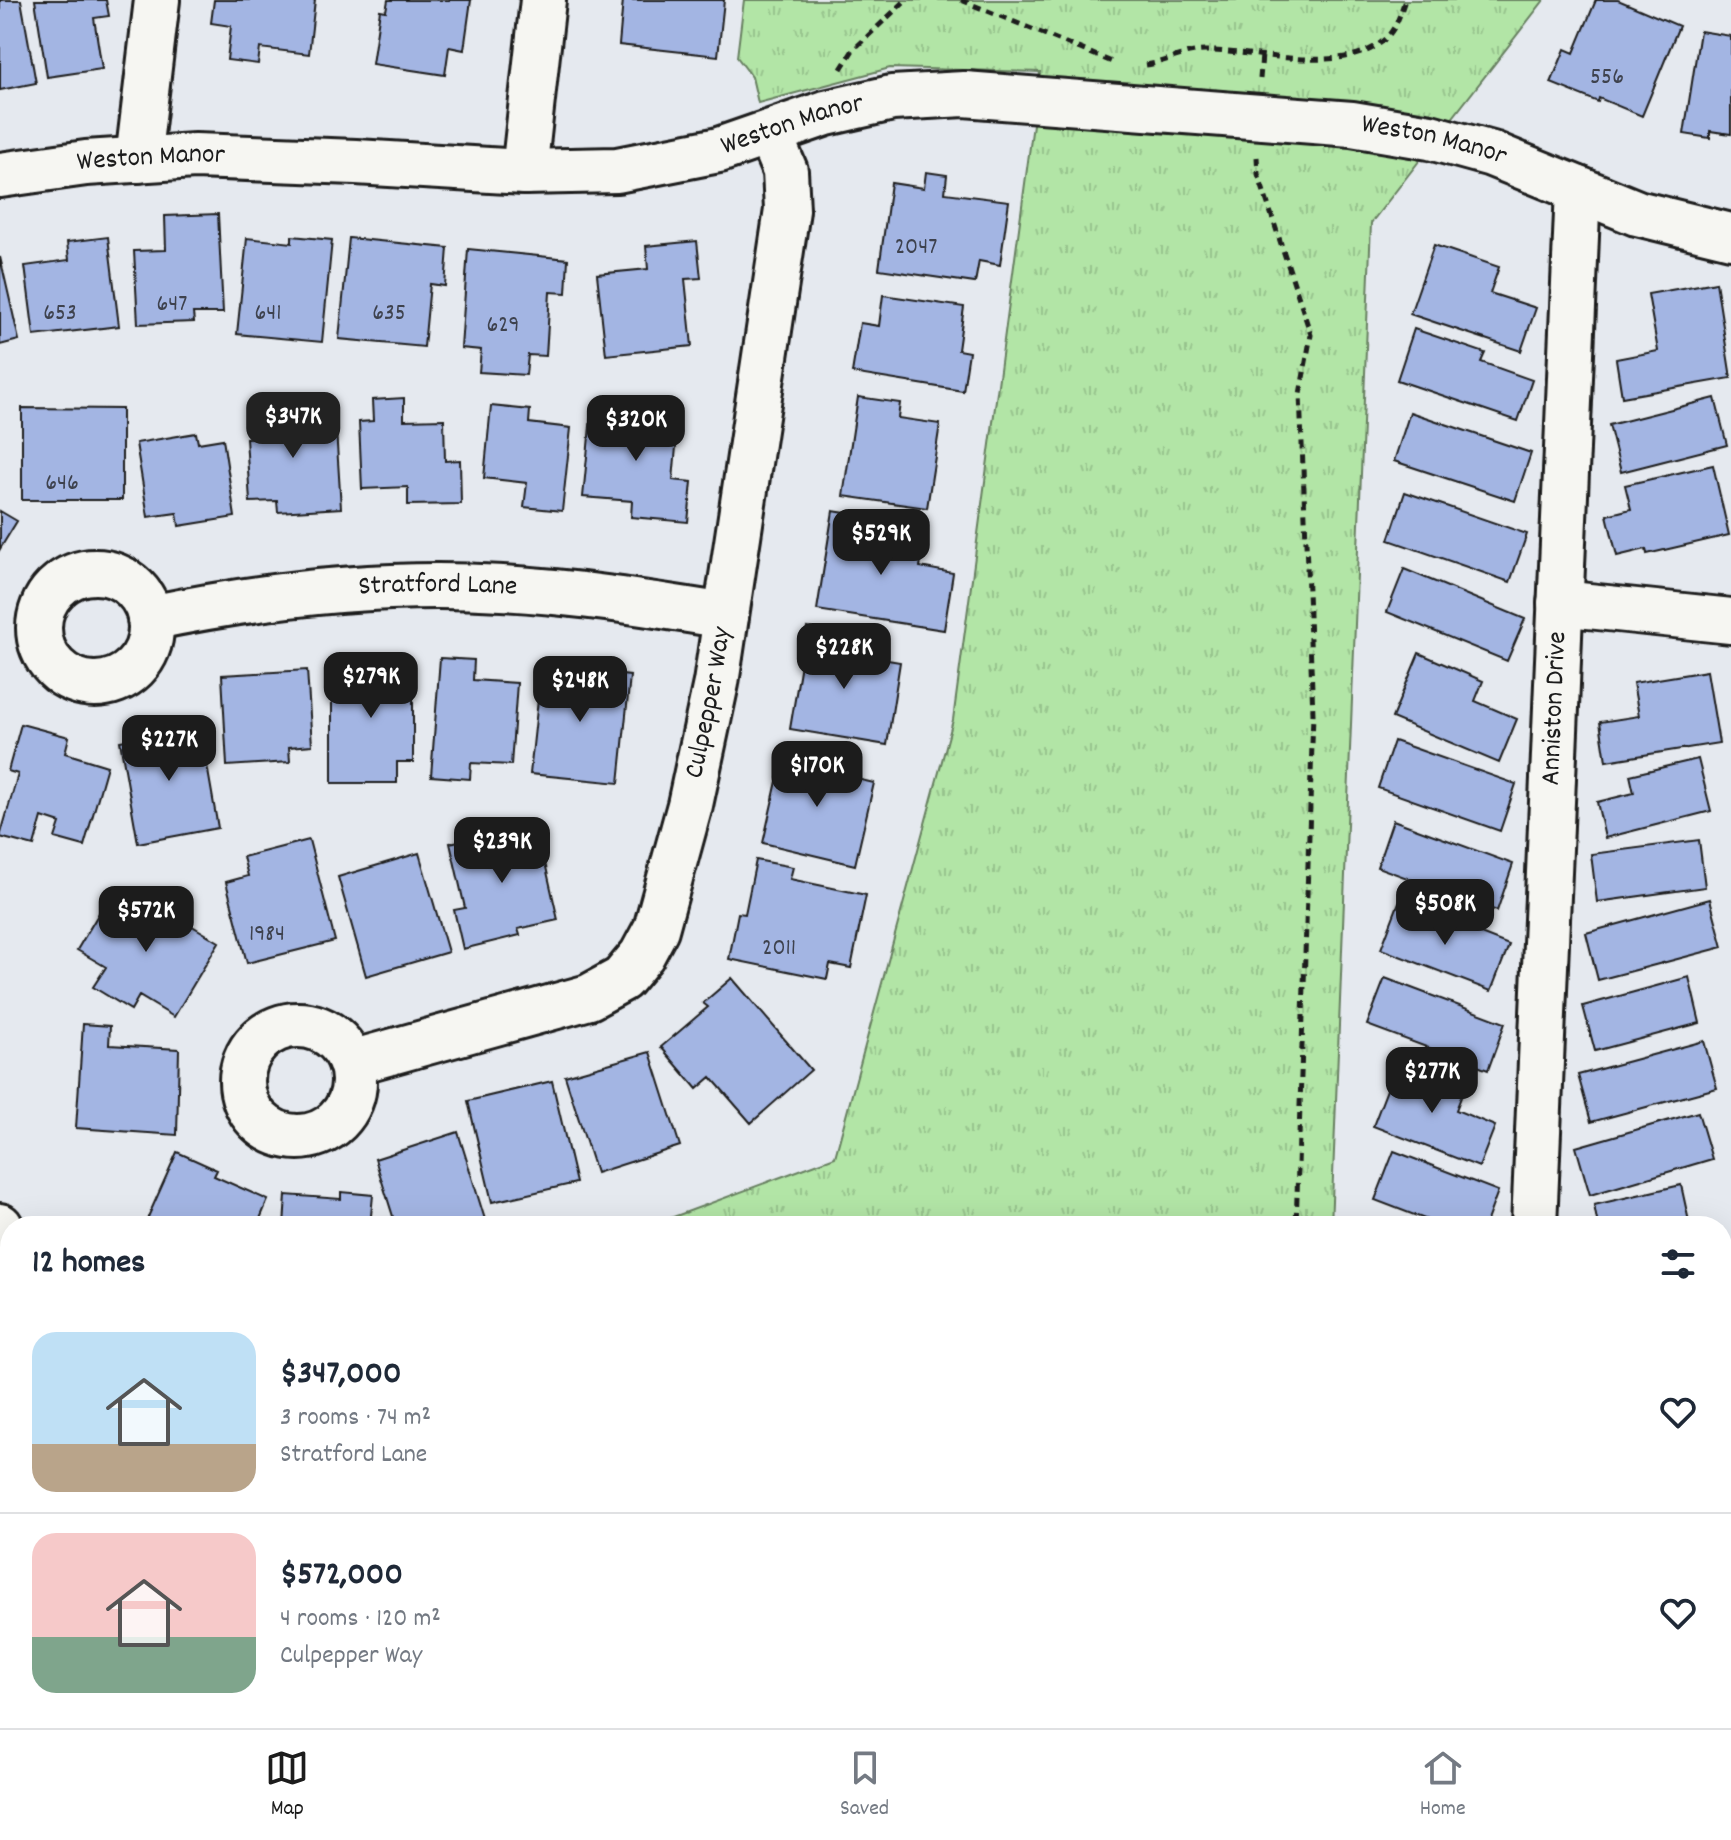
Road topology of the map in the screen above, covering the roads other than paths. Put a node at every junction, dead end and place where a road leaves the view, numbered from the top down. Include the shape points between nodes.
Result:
1 (157, 0) edge
2 (543, 0) edge
3 (769, 133) junction
4 (138, 160) junction
5 (524, 172) junction
6 (0, 175) edge
7 (1578, 189) junction
8 (1731, 236) edge
9 (1560, 603) junction
10 (726, 616) junction
11 (150, 618) dead end
12 (1731, 621) edge
13 (351, 1063) dead end
14 (1534, 1216) edge

1 - 4 street
2 - 5 street
3 - 5 street, Weston Manor via 719,150 617,170
3 - 7 street, Weston Manor via 892,98 964,94 1352,124 1492,154
3 - 10 street, Culpepper Way via 785,171 787,210
4 - 5 street, Weston Manor via 210,156
4 - 6 street, Weston Manor
7 - 8 street, Weston Manor via 1637,213
7 - 9 street, Anniston Drive
9 - 12 street
9 - 14 street, Anniston Drive
10 - 11 street, Stratford Lane via 502,588 397,586 259,599
10 - 13 street, Culpepper Way via 690,805 656,929 622,979 589,997

